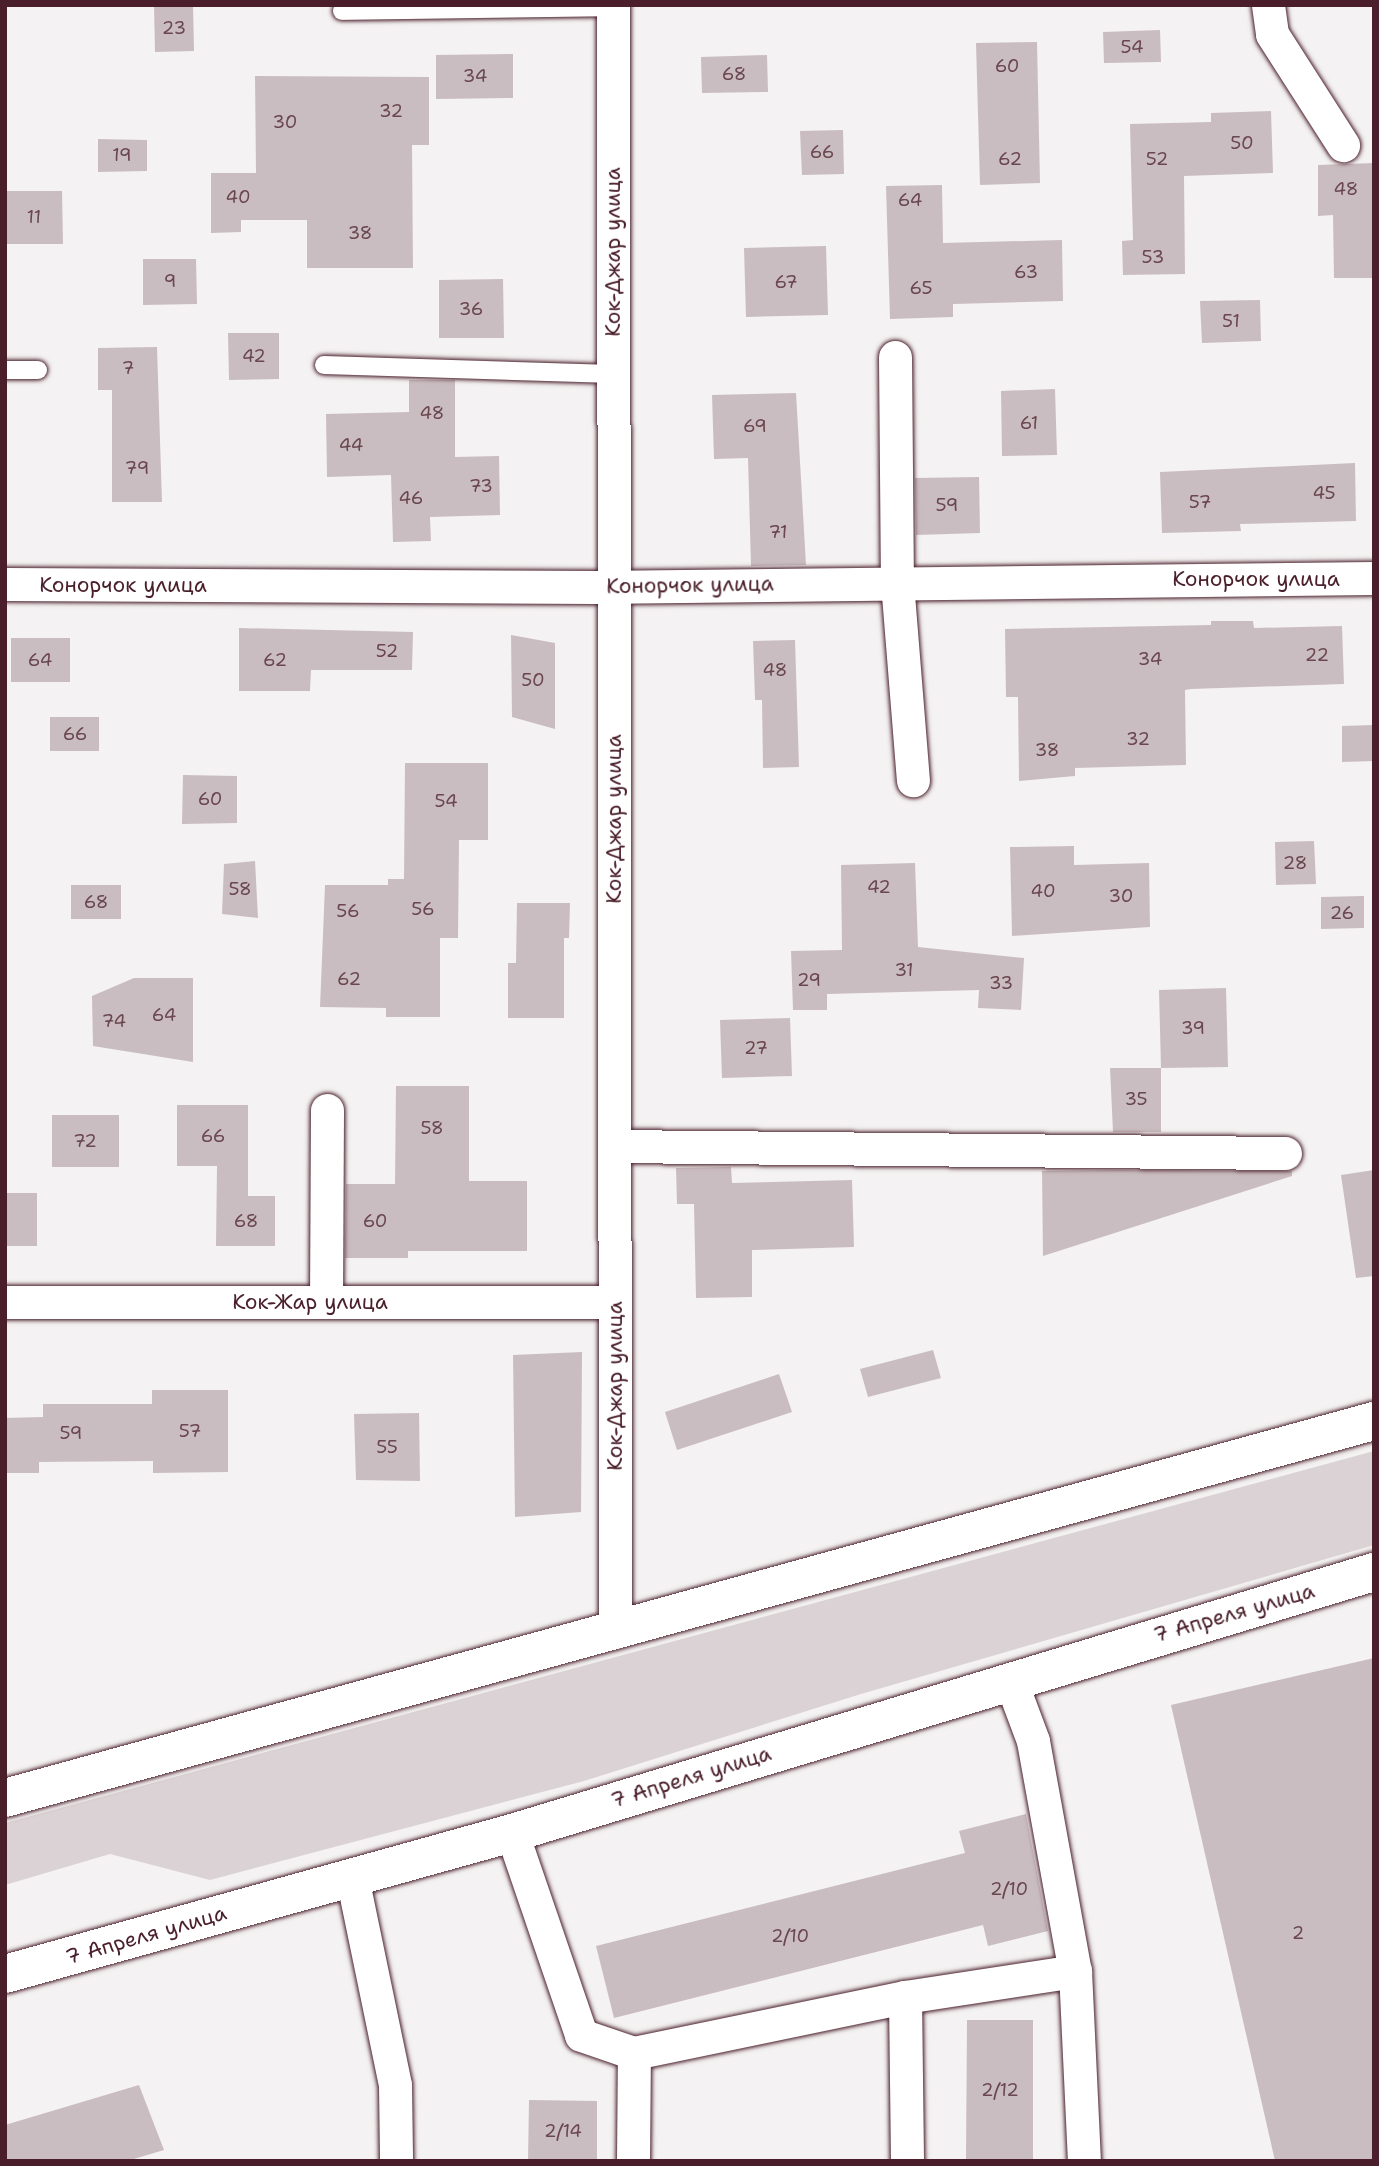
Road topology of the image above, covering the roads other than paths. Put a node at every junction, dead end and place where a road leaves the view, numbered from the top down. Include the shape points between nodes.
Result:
1 (1268, 5) edge
2 (613, 6) edge
3 (342, 11) dead end
4 (1343, 145) dead end
5 (895, 357) dead end
6 (324, 365) dead end
7 (5, 370) edge
8 (38, 370) dead end
9 (613, 374) junction
10 (1374, 578) edge
11 (897, 582) junction
12 (5, 584) edge
13 (613, 585) junction
14 (913, 780) dead end
15 (327, 1110) dead end
16 (614, 1146) junction
17 (1285, 1153) dead end
18 (326, 1302) junction
19 (615, 1302) junction
20 (5, 1303) edge
21 (1374, 1421) edge
22 (1374, 1572) edge
23 (615, 1632) junction
24 (1010, 1679) junction
25 (5, 1798) edge
26 (512, 1833) junction
27 (352, 1877) junction
28 (1075, 1971) junction
29 (5, 1974) edge
30 (905, 1997) junction
31 (634, 2053) junction
32 (396, 2161) edge
33 (633, 2161) edge
34 (907, 2161) edge
35 (1084, 2161) edge

1 - 4 street via 1272,34
2 - 3 lane
2 - 9 street, Кок-Джар улица
5 - 11 street
6 - 9 lane
7 - 8 lane
9 - 13 street, Кок-Джар улица
10 - 11 street, Конорчок улица
11 - 13 street, Конорчок улица
11 - 14 street
12 - 13 street, Конорчок улица
13 - 16 street, Кок-Джар улица
15 - 18 street
16 - 17 street
16 - 19 street, Кок-Джар улица
18 - 19 street, Кок-Жар улица
18 - 20 street, Кок-Жар улица
19 - 23 street, Кок-Джар улица
21 - 23 main road
22 - 24 main road, 7 Апреля улица
23 - 25 main road
24 - 26 main road, 7 Апреля улица
24 - 28 street via 1033,1741
26 - 27 main road, 7 Апреля улица
26 - 31 street via 581,2035
27 - 29 main road, 7 Апреля улица
27 - 32 street via 395,2085
28 - 30 street
28 - 35 street
30 - 31 street
30 - 34 street
31 - 33 street

